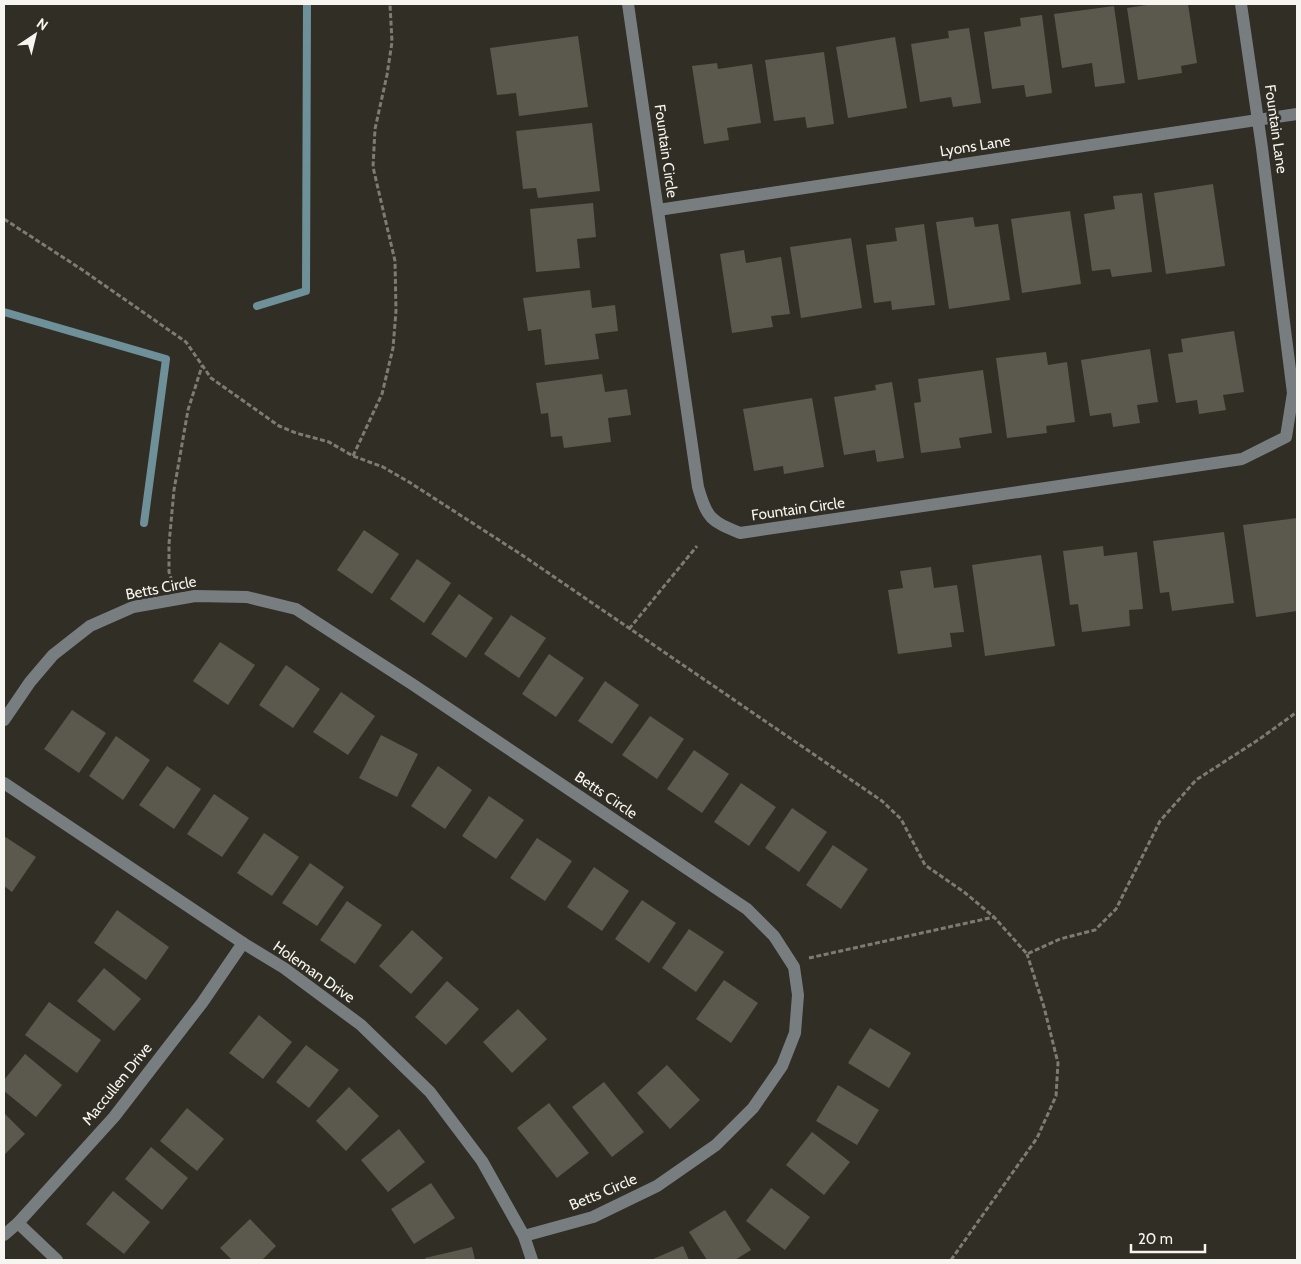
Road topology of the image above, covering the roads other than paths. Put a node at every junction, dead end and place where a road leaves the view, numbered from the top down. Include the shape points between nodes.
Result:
1 (628, 4) edge
2 (1241, 4) edge
3 (1297, 114) edge
4 (1258, 119) junction
5 (658, 210) junction
6 (1286, 437) joint
7 (4, 720) edge
8 (4, 783) edge
9 (243, 943) junction
10 (18, 1223) junction
11 (4, 1234) edge
12 (524, 1236) junction
13 (57, 1260) edge
14 (532, 1260) edge

1 - 5 street, Fountain Circle
2 - 4 street, Fountain Lane
3 - 4 street, Lyons Lane
4 - 5 street, Lyons Lane
4 - 6 street, Fountain Lane via 1293,393
5 - 6 street, Fountain Circle via 698,488 715,523 740,533 1242,459
7 - 12 street, Betts Circle via 53,655 90,626 133,607 195,596 246,597 296,609 748,910 774,936 794,967 798,995 795,1033 782,1066 753,1108 716,1144 657,1186 593,1217
8 - 9 street, Holeman Drive
9 - 10 street, Maccullen Drive via 114,1116
9 - 12 street, Holeman Drive via 284,968 361,1025 430,1092 482,1161
10 - 11 street, Maccullen Drive
10 - 13 street
12 - 14 street, Holeman Drive

